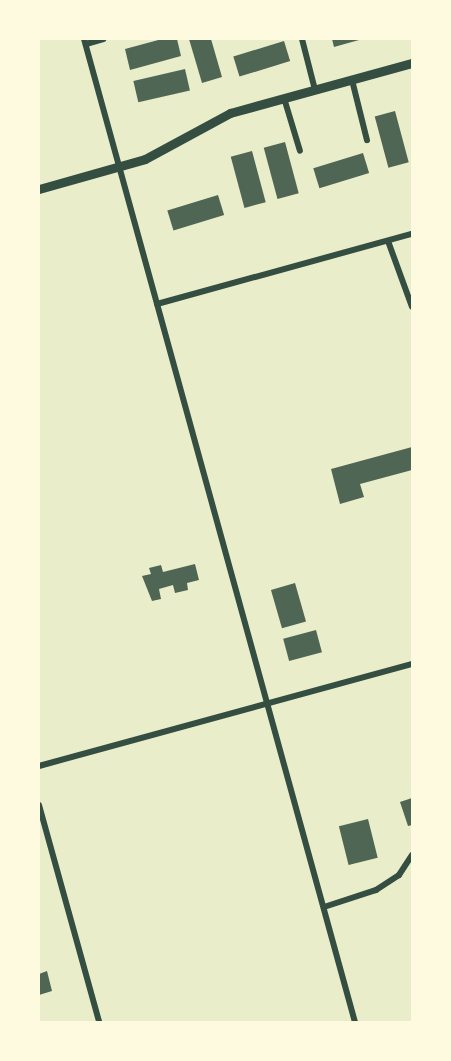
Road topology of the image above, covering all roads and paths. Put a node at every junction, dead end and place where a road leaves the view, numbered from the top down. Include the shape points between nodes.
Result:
1 (103, 39) edge
2 (302, 39) edge
3 (85, 42) edge
4 (412, 63) edge
5 (352, 80) junction
6 (315, 90) junction
7 (284, 98) junction
8 (367, 140) dead end
9 (300, 151) dead end
10 (119, 167) junction
11 (39, 189) edge
12 (412, 234) edge
13 (388, 241) junction
14 (157, 304) junction
15 (412, 307) edge
16 (412, 664) edge
17 (266, 704) junction
18 (39, 766) edge
19 (39, 805) edge
20 (412, 855) edge
21 (324, 907) junction
22 (99, 1022) edge
23 (355, 1022) edge

1 - 3 street
2 - 6 street
3 - 10 street
4 - 5 street
5 - 6 street
5 - 8 street
6 - 7 street
7 - 9 street
7 - 10 street via 230,112 154,155
10 - 11 street
10 - 14 street
12 - 13 street
13 - 14 street
13 - 15 street
14 - 17 street
16 - 17 street
17 - 18 street
17 - 21 street
19 - 22 street
20 - 21 street via 399,875 376,890
21 - 23 street

